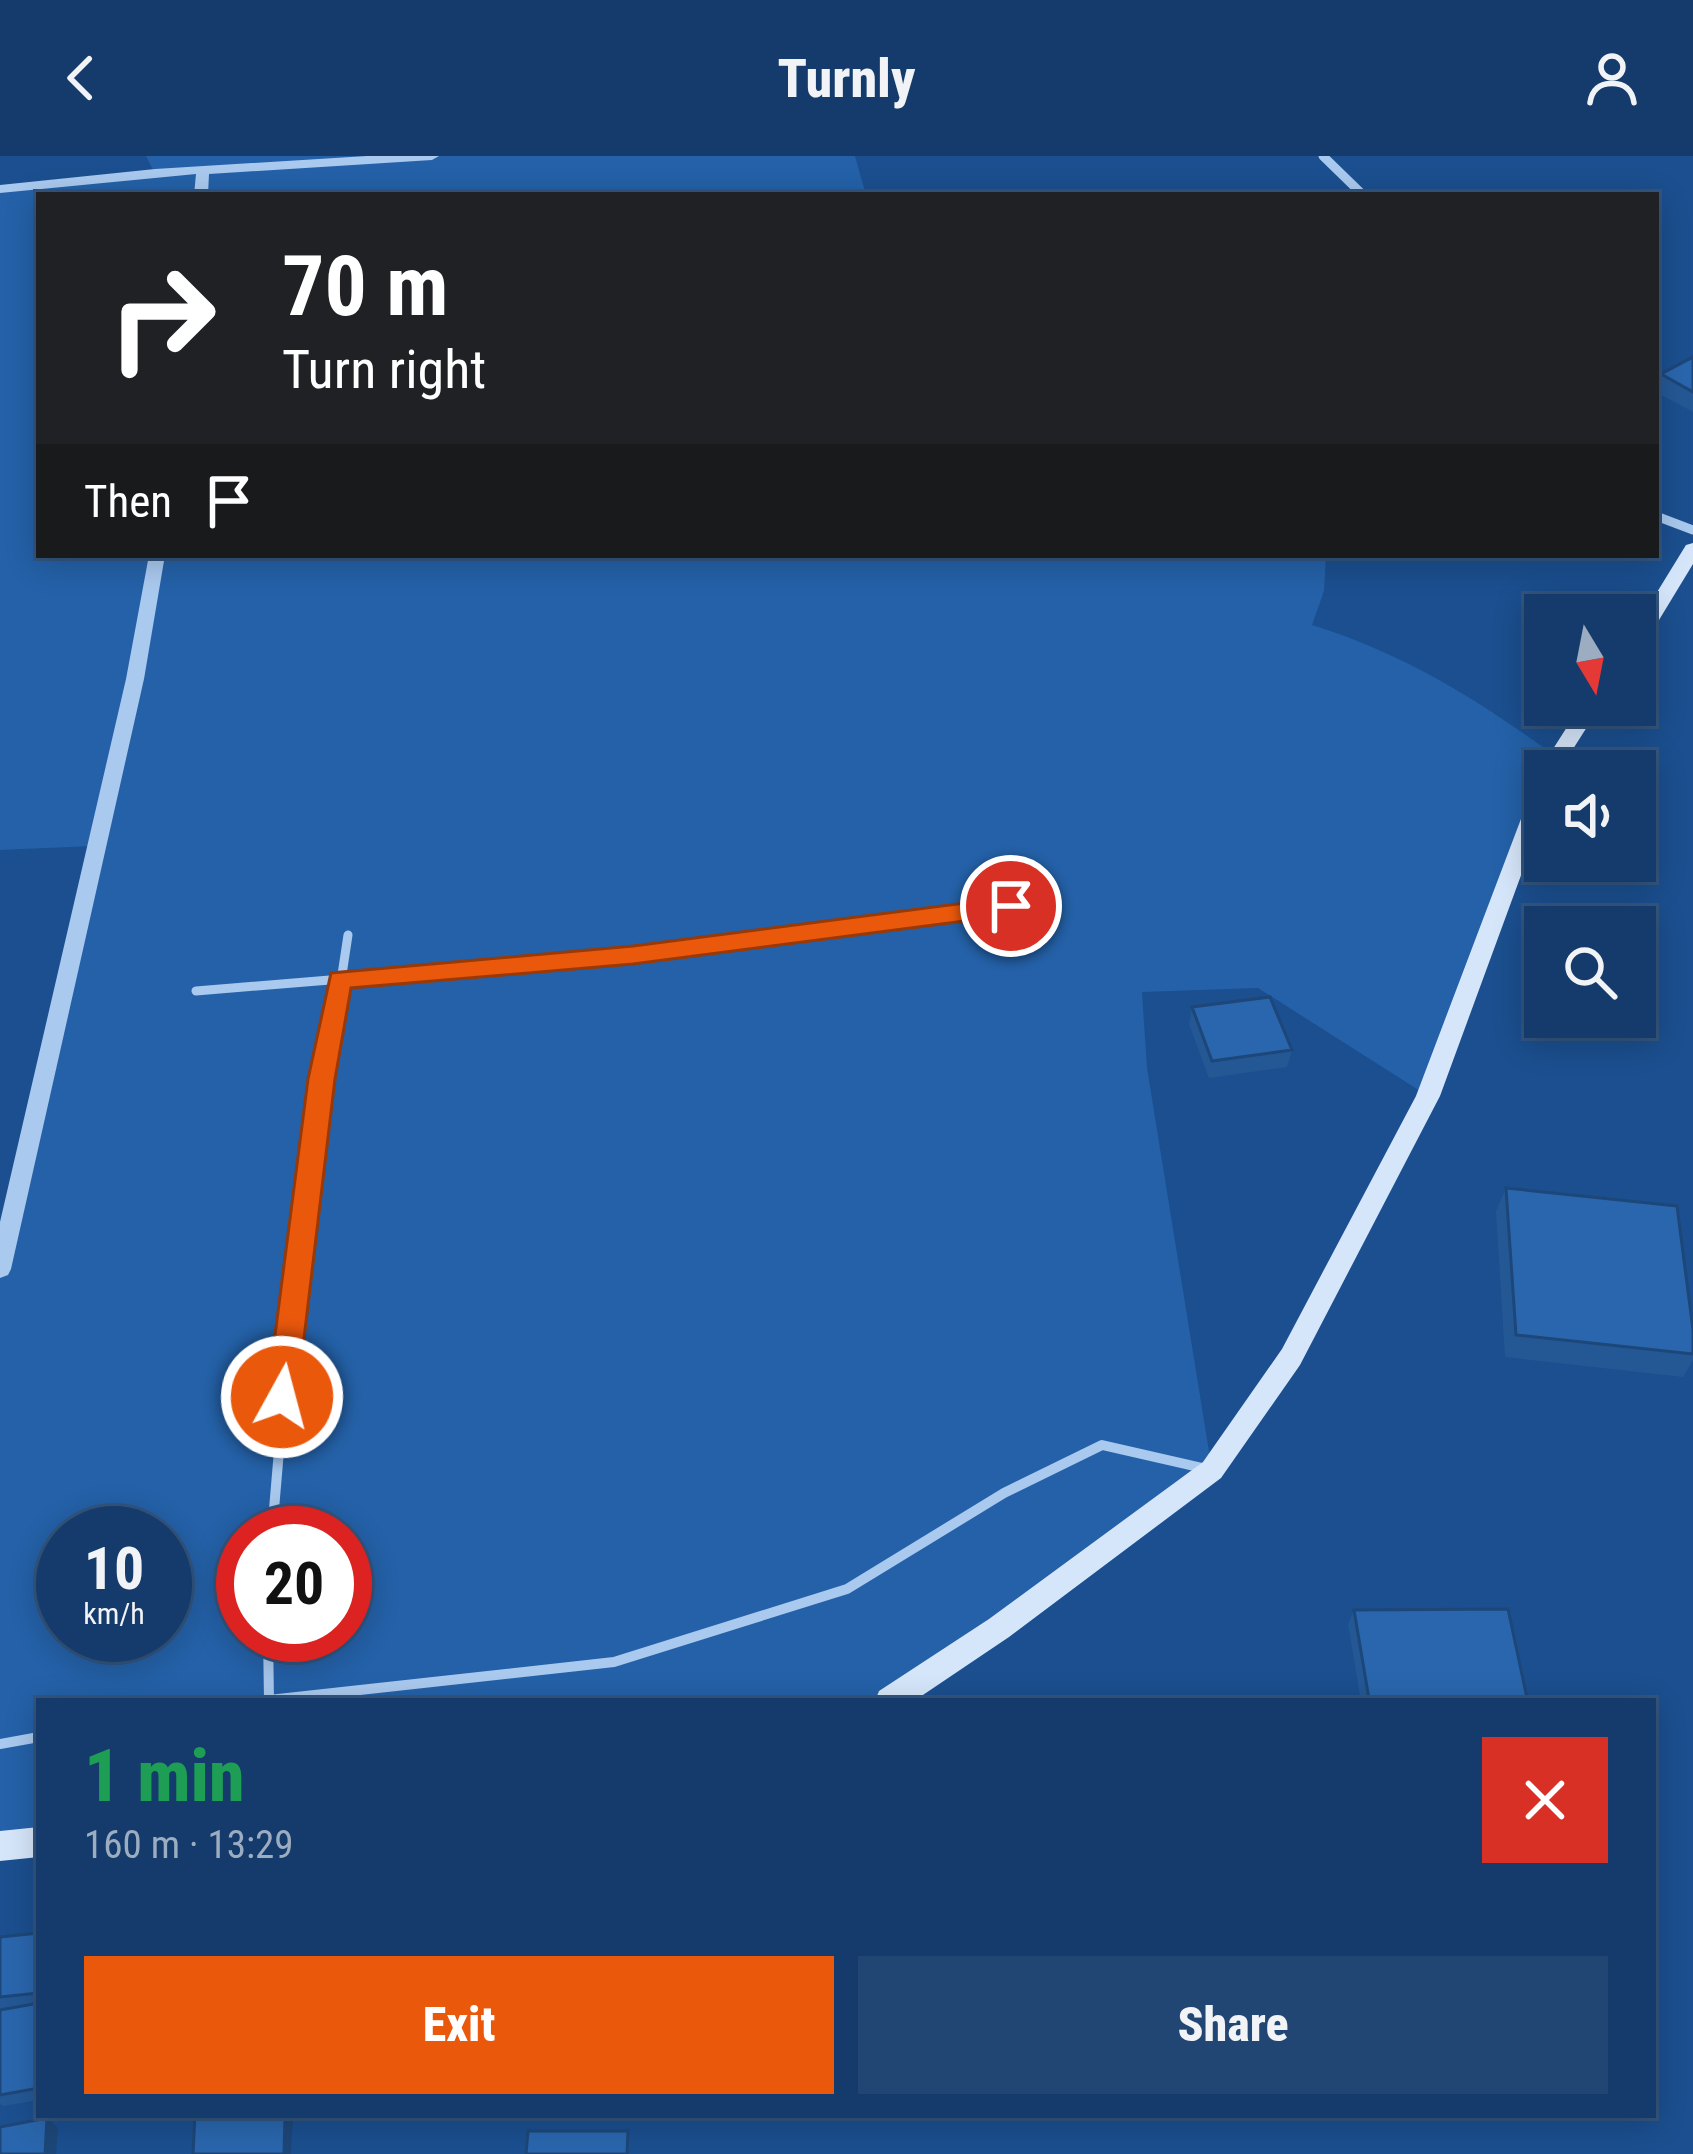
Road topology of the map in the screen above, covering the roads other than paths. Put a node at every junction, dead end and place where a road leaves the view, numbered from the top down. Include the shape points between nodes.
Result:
1 (432, 156) edge
2 (1323, 156) edge
3 (203, 170) junction
4 (0, 189) edge
5 (201, 192) edge
6 (1360, 192) edge
7 (1659, 517) edge
8 (1693, 530) edge
9 (1693, 549) edge
10 (156, 558) edge
11 (1656, 610) edge
12 (1524, 836) edge
13 (1011, 906) dead end
14 (349, 935) dead end
15 (340, 980) junction
16 (196, 991) dead end
17 (0, 1269) edge
18 (1212, 1470) junction
19 (274, 1506) edge
20 (268, 1662) edge
21 (268, 1698) edge
22 (286, 1698) edge
23 (894, 1698) edge
24 (36, 1738) edge
25 (0, 1744) edge
26 (36, 1842) edge
27 (0, 1846) edge

1 - 3 street
2 - 6 street
3 - 4 street
3 - 5 street
7 - 8 street
9 - 11 main road
10 - 17 street
12 - 18 main road via 1428,1096 1291,1357
13 - 15 lane via 633,955
14 - 15 lane
15 - 16 lane
15 - 19 lane via 321,1079
18 - 22 lane via 1102,1445 1004,1493 847,1589 614,1662
18 - 23 main road
20 - 21 lane
24 - 25 lane
26 - 27 main road

